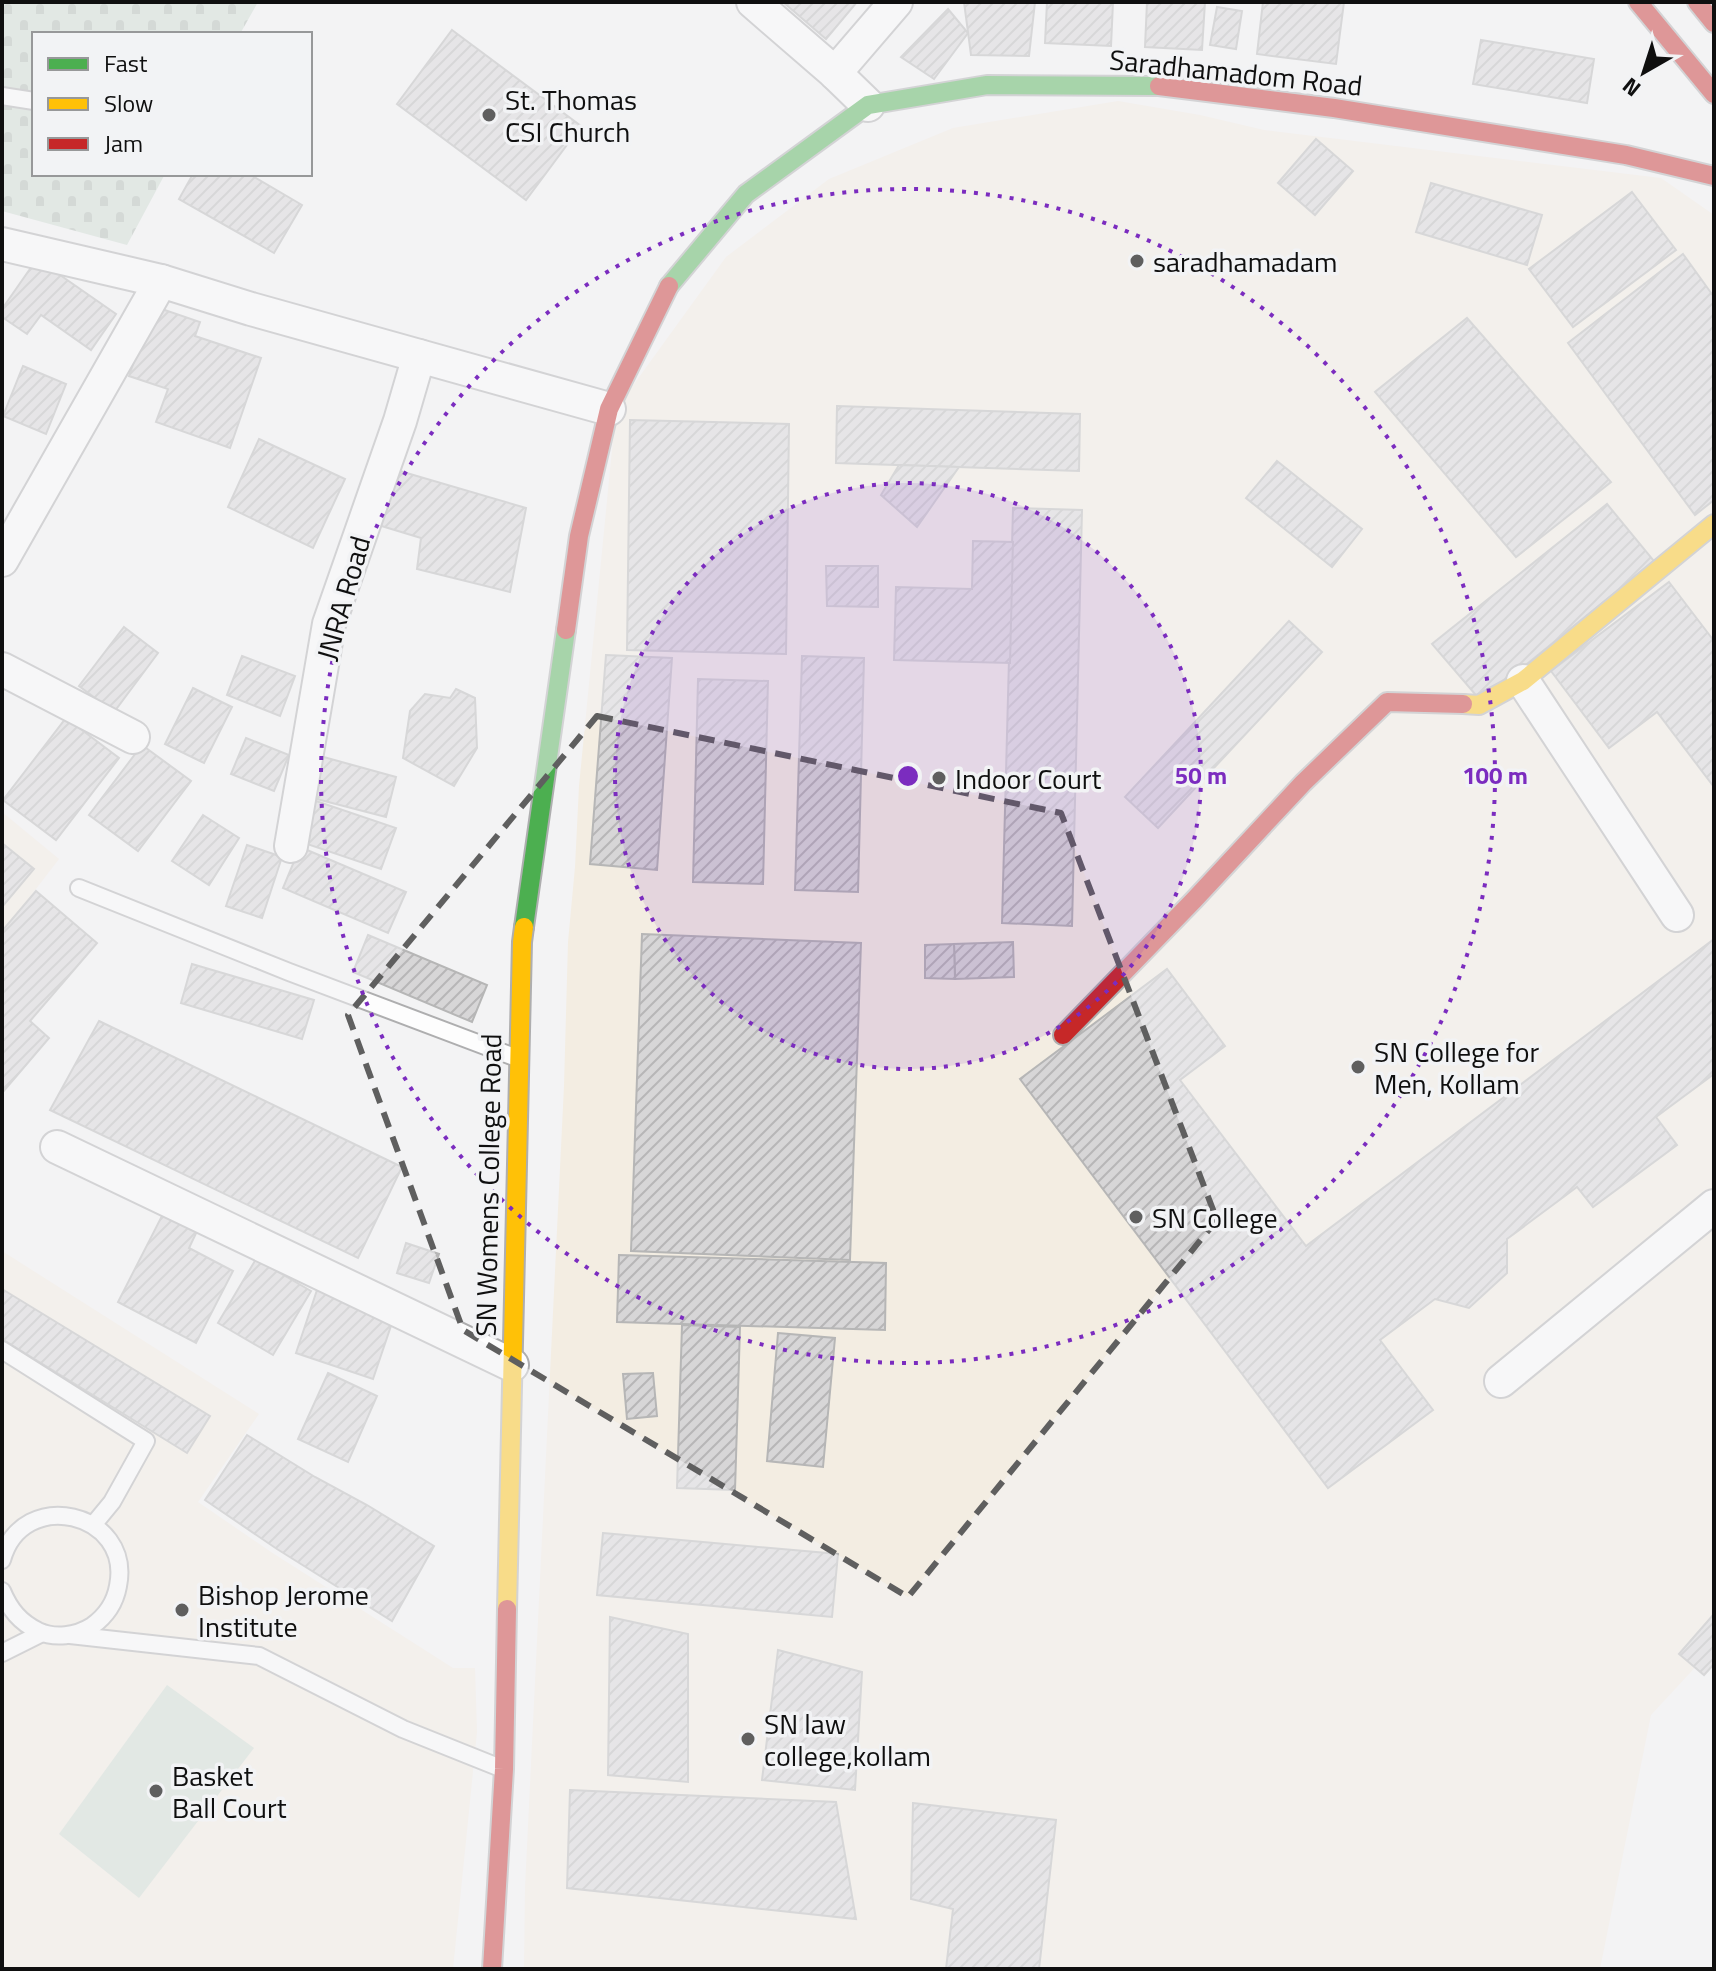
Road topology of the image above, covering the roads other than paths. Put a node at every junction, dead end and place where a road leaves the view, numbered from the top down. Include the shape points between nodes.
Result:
1 (753, 2) edge
2 (896, 2) edge
3 (1638, 2) edge
4 (1697, 2) edge
5 (1714, 23) edge
6 (835, 73) junction
7 (1714, 94) edge
8 (2, 96) edge
9 (32, 101) edge
10 (868, 105) junction
11 (1714, 176) edge
12 (4, 247) edge
13 (161, 281) junction
14 (419, 356) junction
15 (609, 409) junction
16 (1714, 524) edge
17 (2, 560) edge
18 (2, 669) edge
19 (1523, 681) junction
20 (133, 737) dead end
21 (291, 846) dead end
22 (79, 888) dead end
23 (1677, 915) dead end
24 (1063, 1035) dead end
25 (519, 1058) junction
26 (57, 1147) dead end
27 (1714, 1206) edge
28 (2, 1350) edge
29 (512, 1365) junction
30 (1501, 1381) dead end
31 (93, 1525) junction
32 (2, 1560) edge
33 (2, 1591) edge
34 (42, 1633) junction
35 (70, 1635) junction
36 (2, 1653) edge
37 (504, 1769) junction
38 (492, 1969) edge

1 - 6 street
2 - 6 street
3 - 7 street
4 - 5 street
6 - 10 street
8 - 9 lane
10 - 11 street, Saradhamadom Road via 987,85 1148,85 1334,108 1626,155
10 - 15 street, Saradhamadom Road via 746,194 671,283
12 - 13 street
13 - 14 street
13 - 17 street
14 - 15 street
14 - 21 street, JNRA Road via 329,624
15 - 25 street, SN Womens College Road via 579,536 522,942
16 - 19 street
18 - 20 street
19 - 23 street
19 - 24 street via 1479,705 1387,702
22 - 25 lane
25 - 29 street, SN Womens College Road
26 - 29 street
27 - 30 street
28 - 31 lane via 146,1441
29 - 37 street, SN Womens College Road
31 - 32 lane via 74,1516 33,1520 17,1532
31 - 35 lane via 117,1557 116,1598 89,1628
33 - 34 lane via 17,1616
34 - 35 lane
34 - 36 lane
35 - 37 lane via 259,1656 403,1729
37 - 38 street, SN Womens College Road

